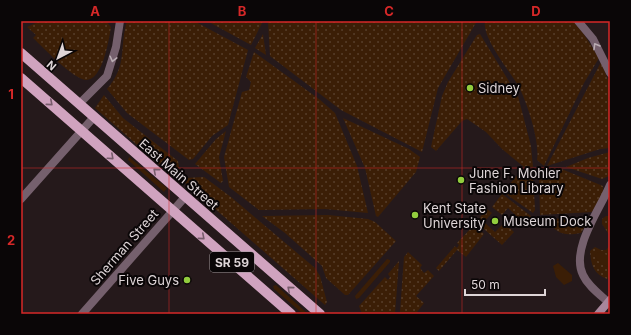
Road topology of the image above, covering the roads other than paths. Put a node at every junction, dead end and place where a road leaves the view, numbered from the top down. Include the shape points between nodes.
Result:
1 (120, 21) edge
2 (578, 21) edge
3 (21, 53) edge
4 (610, 73) edge
5 (21, 78) edge
6 (79, 104) junction
7 (94, 117) junction
8 (81, 131) junction
9 (610, 185) edge
10 (185, 197) junction
11 (21, 199) edge
12 (173, 211) junction
13 (609, 301) edge
14 (82, 314) edge
15 (291, 314) edge
16 (320, 314) edge
17 (598, 314) edge

1 -> 6 street via 116,47 107,76
4 -> 2 street via 592,39
3 - 6 main road, East Main Street / SR 59
5 -> 8 main road, SR 59
6 - 7 main road, East Main Street / SR 59
7 - 8 street
10 -> 7 main road, East Main Street / SR 59
8 - 11 street
8 -> 12 main road, SR 59
9 - 13 street via 586,234 580,263 585,279
10 - 12 street, Sherman Street
16 -> 10 main road, East Main Street / SR 59
12 - 14 street, Sherman Street
12 -> 15 main road, SR 59
13 - 17 main road

